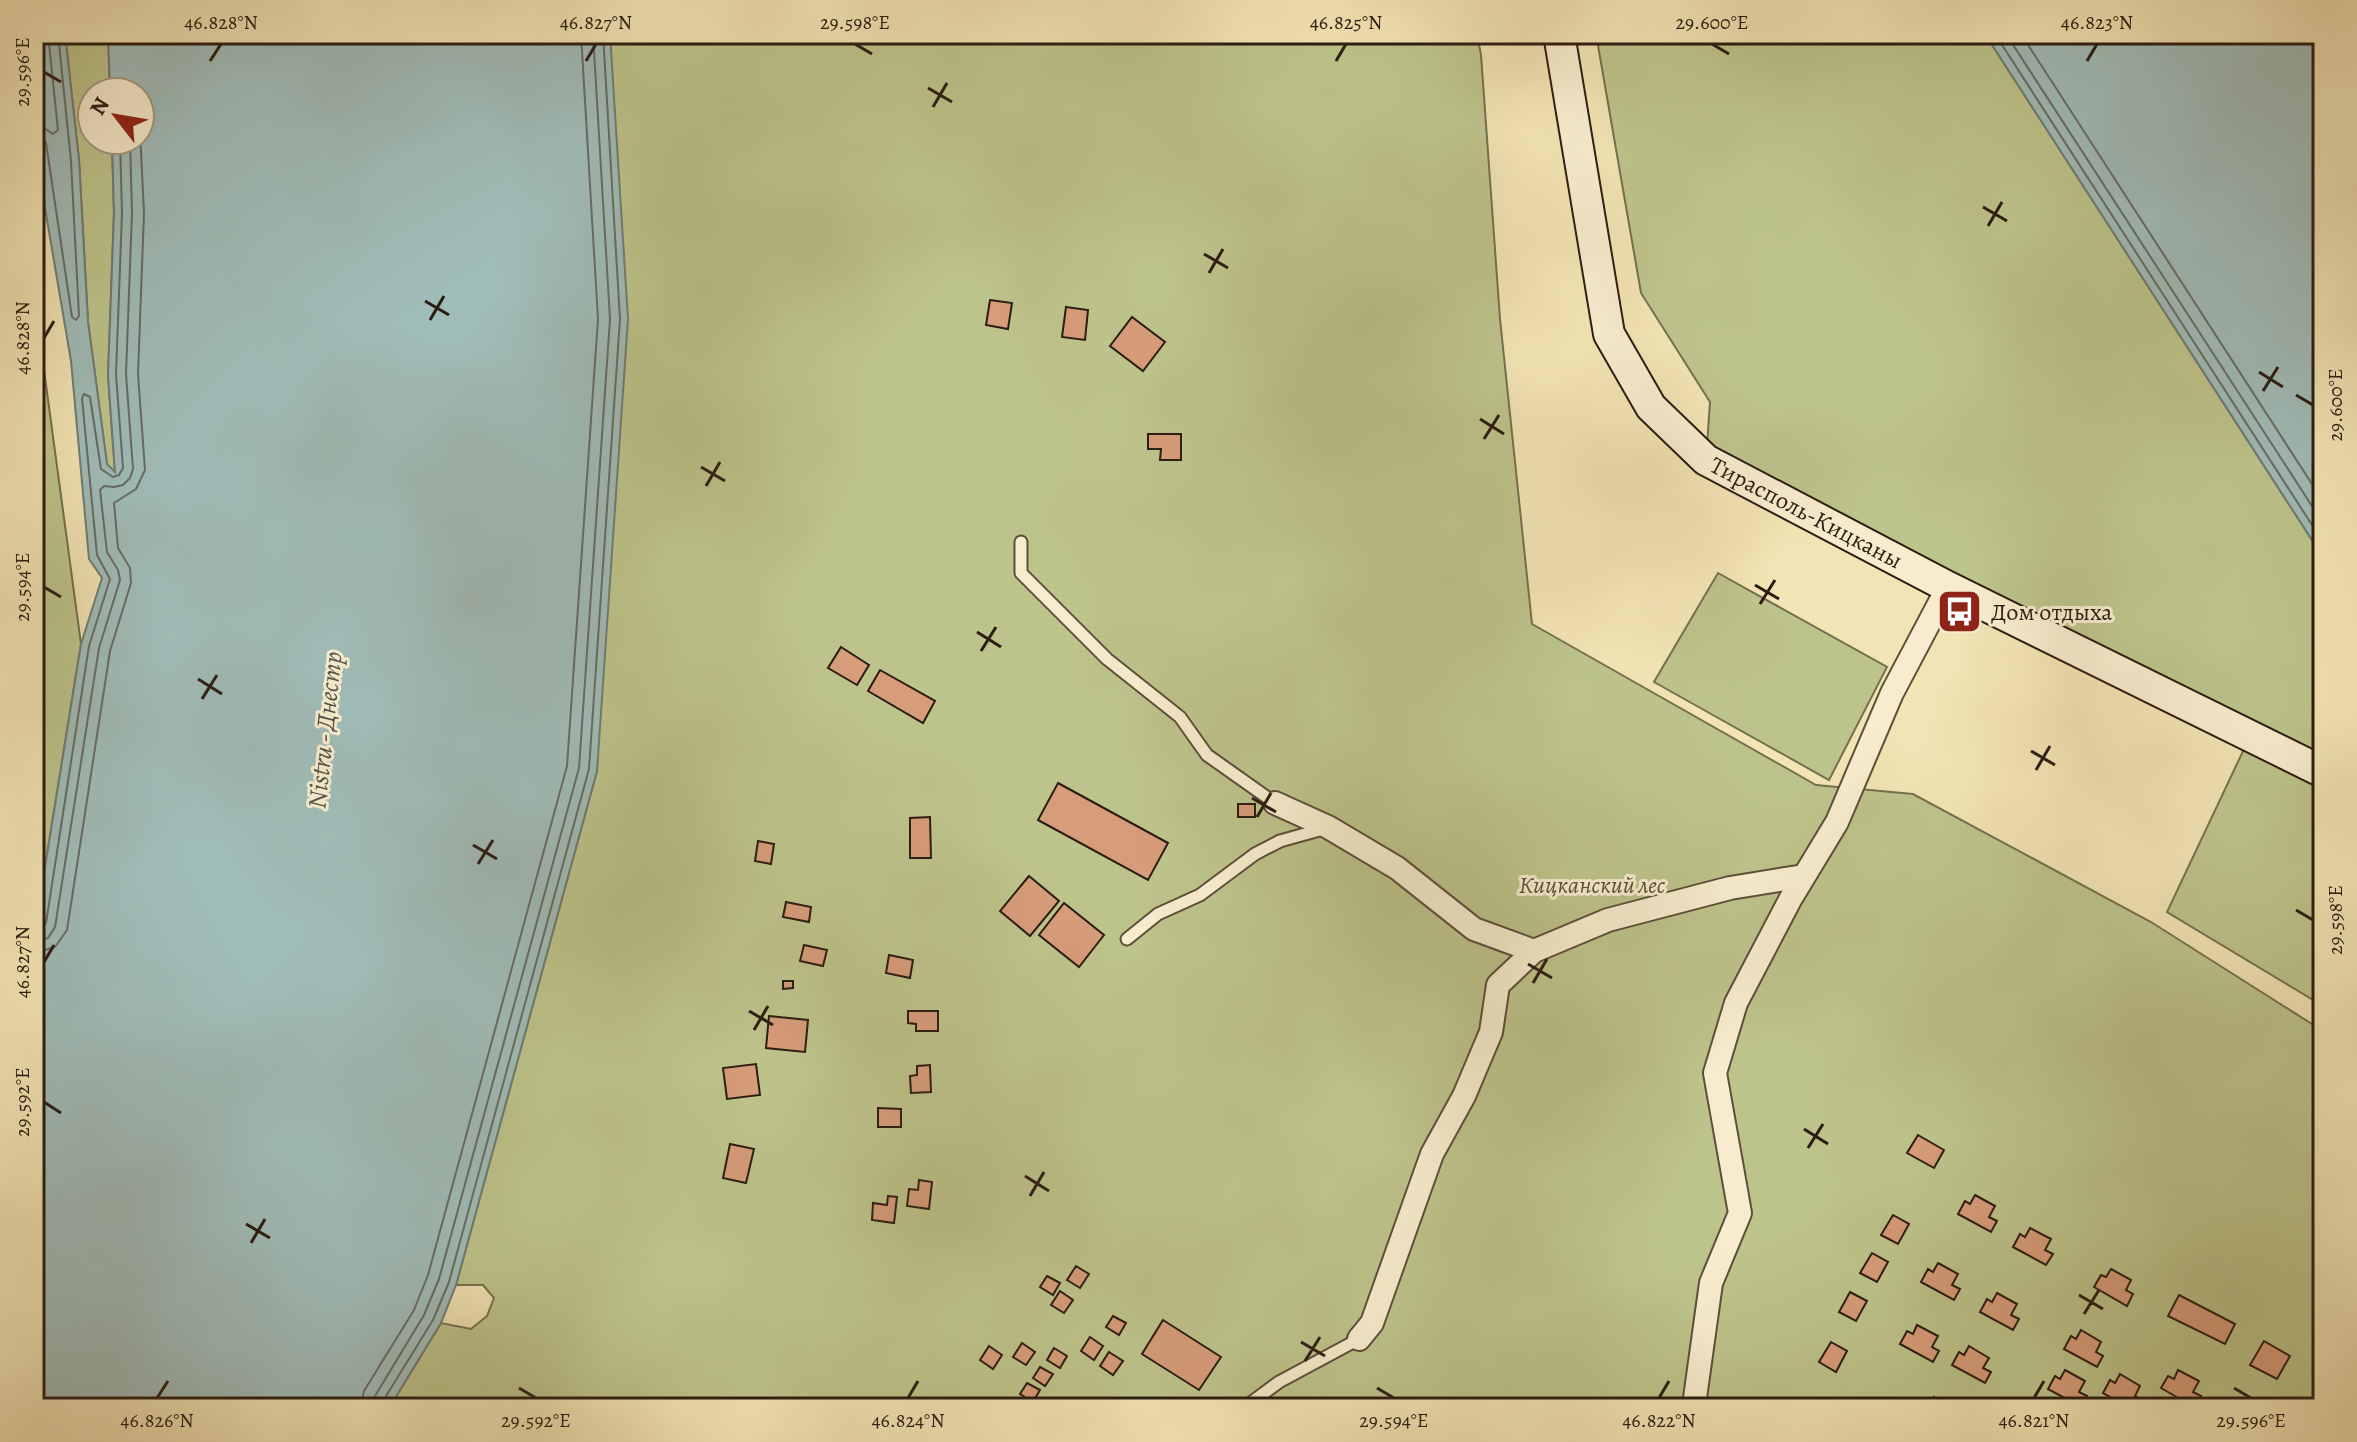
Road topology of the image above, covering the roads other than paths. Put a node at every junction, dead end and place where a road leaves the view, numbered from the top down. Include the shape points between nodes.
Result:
1 (1559, 34) edge
2 (1021, 542) dead end
3 (1948, 587) junction
4 (2323, 772) edge
5 (1275, 803) joint
6 (1328, 827) junction
7 (1804, 876) junction
8 (1127, 939) dead end
9 (1534, 951) junction
10 (1359, 1339) joint
11 (1244, 1408) edge
12 (1698, 1408) edge

1 - 3 street, Тирасполь-Кицканы via 1609,334 1651,407 1706,460
2 - 5 lane via 1021,573 1107,659 1180,717 1207,755
3 - 4 street, Тирасполь-Кицканы
3 - 7 street via 1892,693 1837,822
5 - 6 street
6 - 8 lane via 1255,854
6 - 9 street via 1397,868 1474,929
7 - 9 street via 1730,888 1608,920
7 - 12 street via 1736,1003 1715,1073 1740,1213 1711,1283 1695,1398
9 - 10 street via 1498,985 1491,1032 1432,1154 1372,1323
10 - 11 lane via 1279,1382

